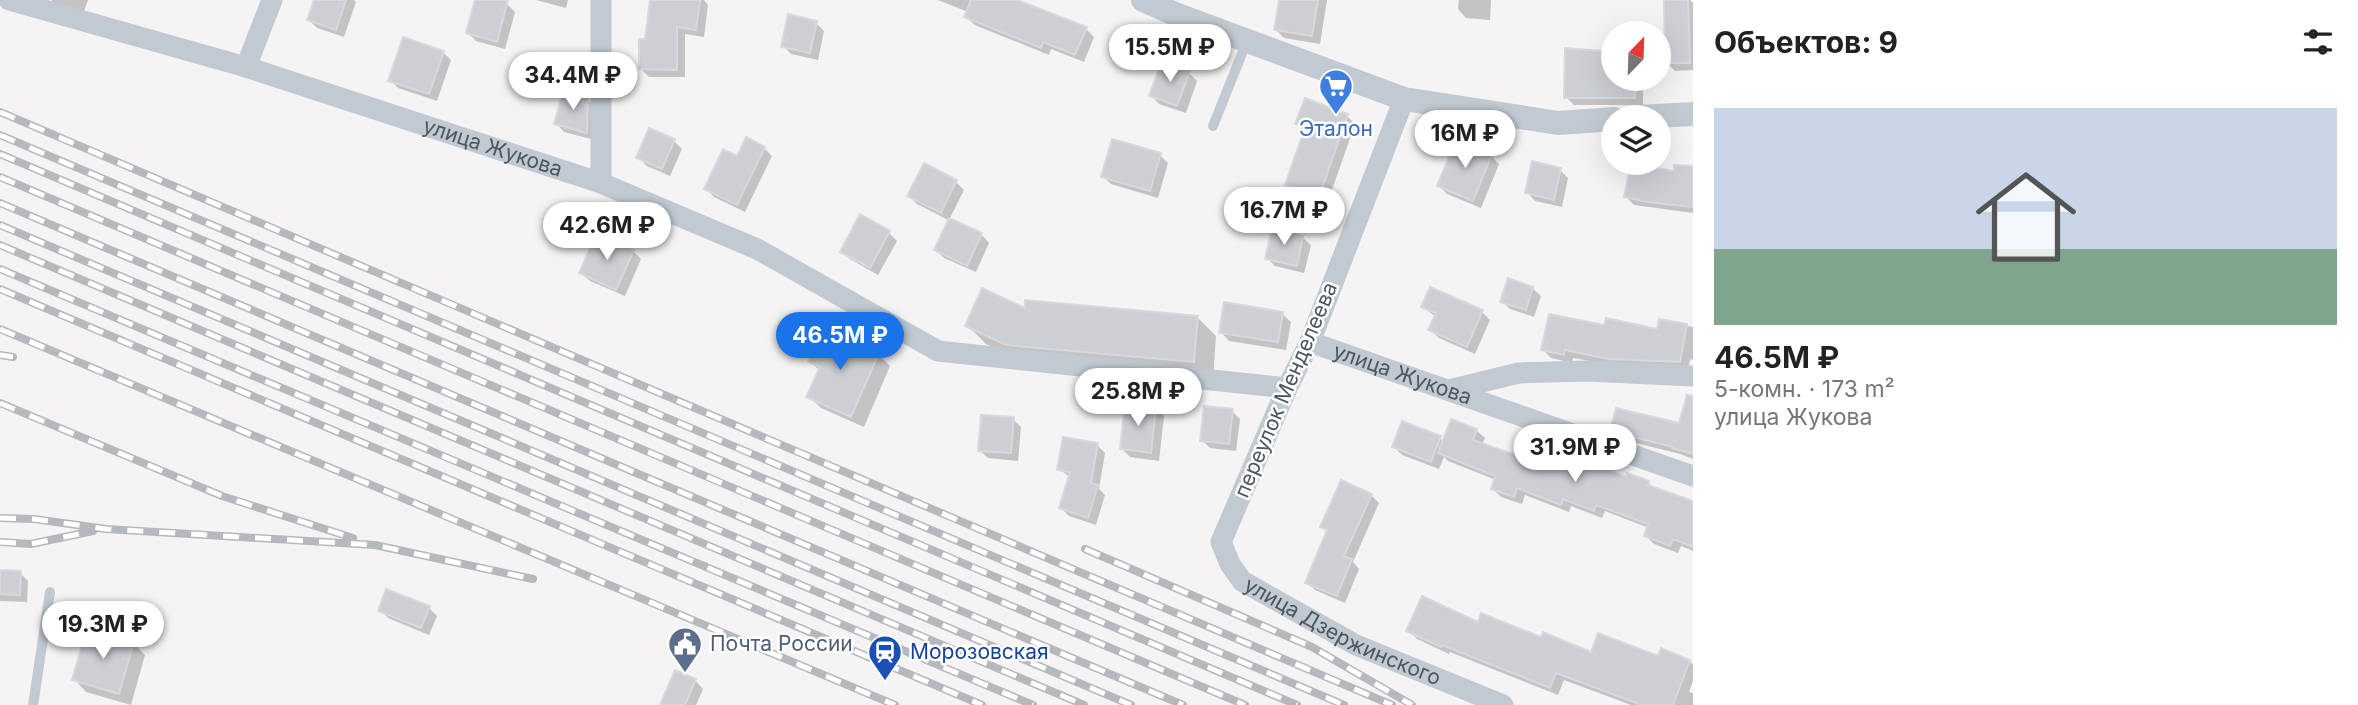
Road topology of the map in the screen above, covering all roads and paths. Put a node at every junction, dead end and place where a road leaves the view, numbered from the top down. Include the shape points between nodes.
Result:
1 (9, 0) edge
2 (272, 0) edge
3 (600, 0) edge
4 (1143, 0) edge
5 (1247, 41) junction
6 (246, 67) junction
7 (1404, 99) junction
8 (1693, 114) edge
9 (1671, 115) edge
10 (1601, 120) edge
11 (1213, 126) dead end
12 (601, 183) junction
13 (1310, 342) junction
14 (1693, 376) edge
15 (1287, 388) junction
16 (1449, 390) junction
17 (1693, 476) edge
18 (1230, 564) joint
19 (50, 592) dead end
20 (33, 705) edge
21 (1503, 705) edge

1 - 6 street, улица Жукова
2 - 6 street
3 - 12 street
4 - 5 street
5 - 7 street
5 - 11 lane
6 - 12 street, улица Жукова
7 - 10 street via 1558,123
7 - 13 street, переулок Менделеева
8 - 9 street
12 - 15 street, улица Жукова via 757,249 938,351
13 - 15 street, переулок Менделеева
13 - 16 street, улица Жукова
14 - 16 street via 1519,373
15 - 18 street, переулок Менделеева via 1221,542
16 - 17 street, улица Жукова
18 - 21 street, улица Дзержинского via 1242,581 1356,645
19 - 20 lane

